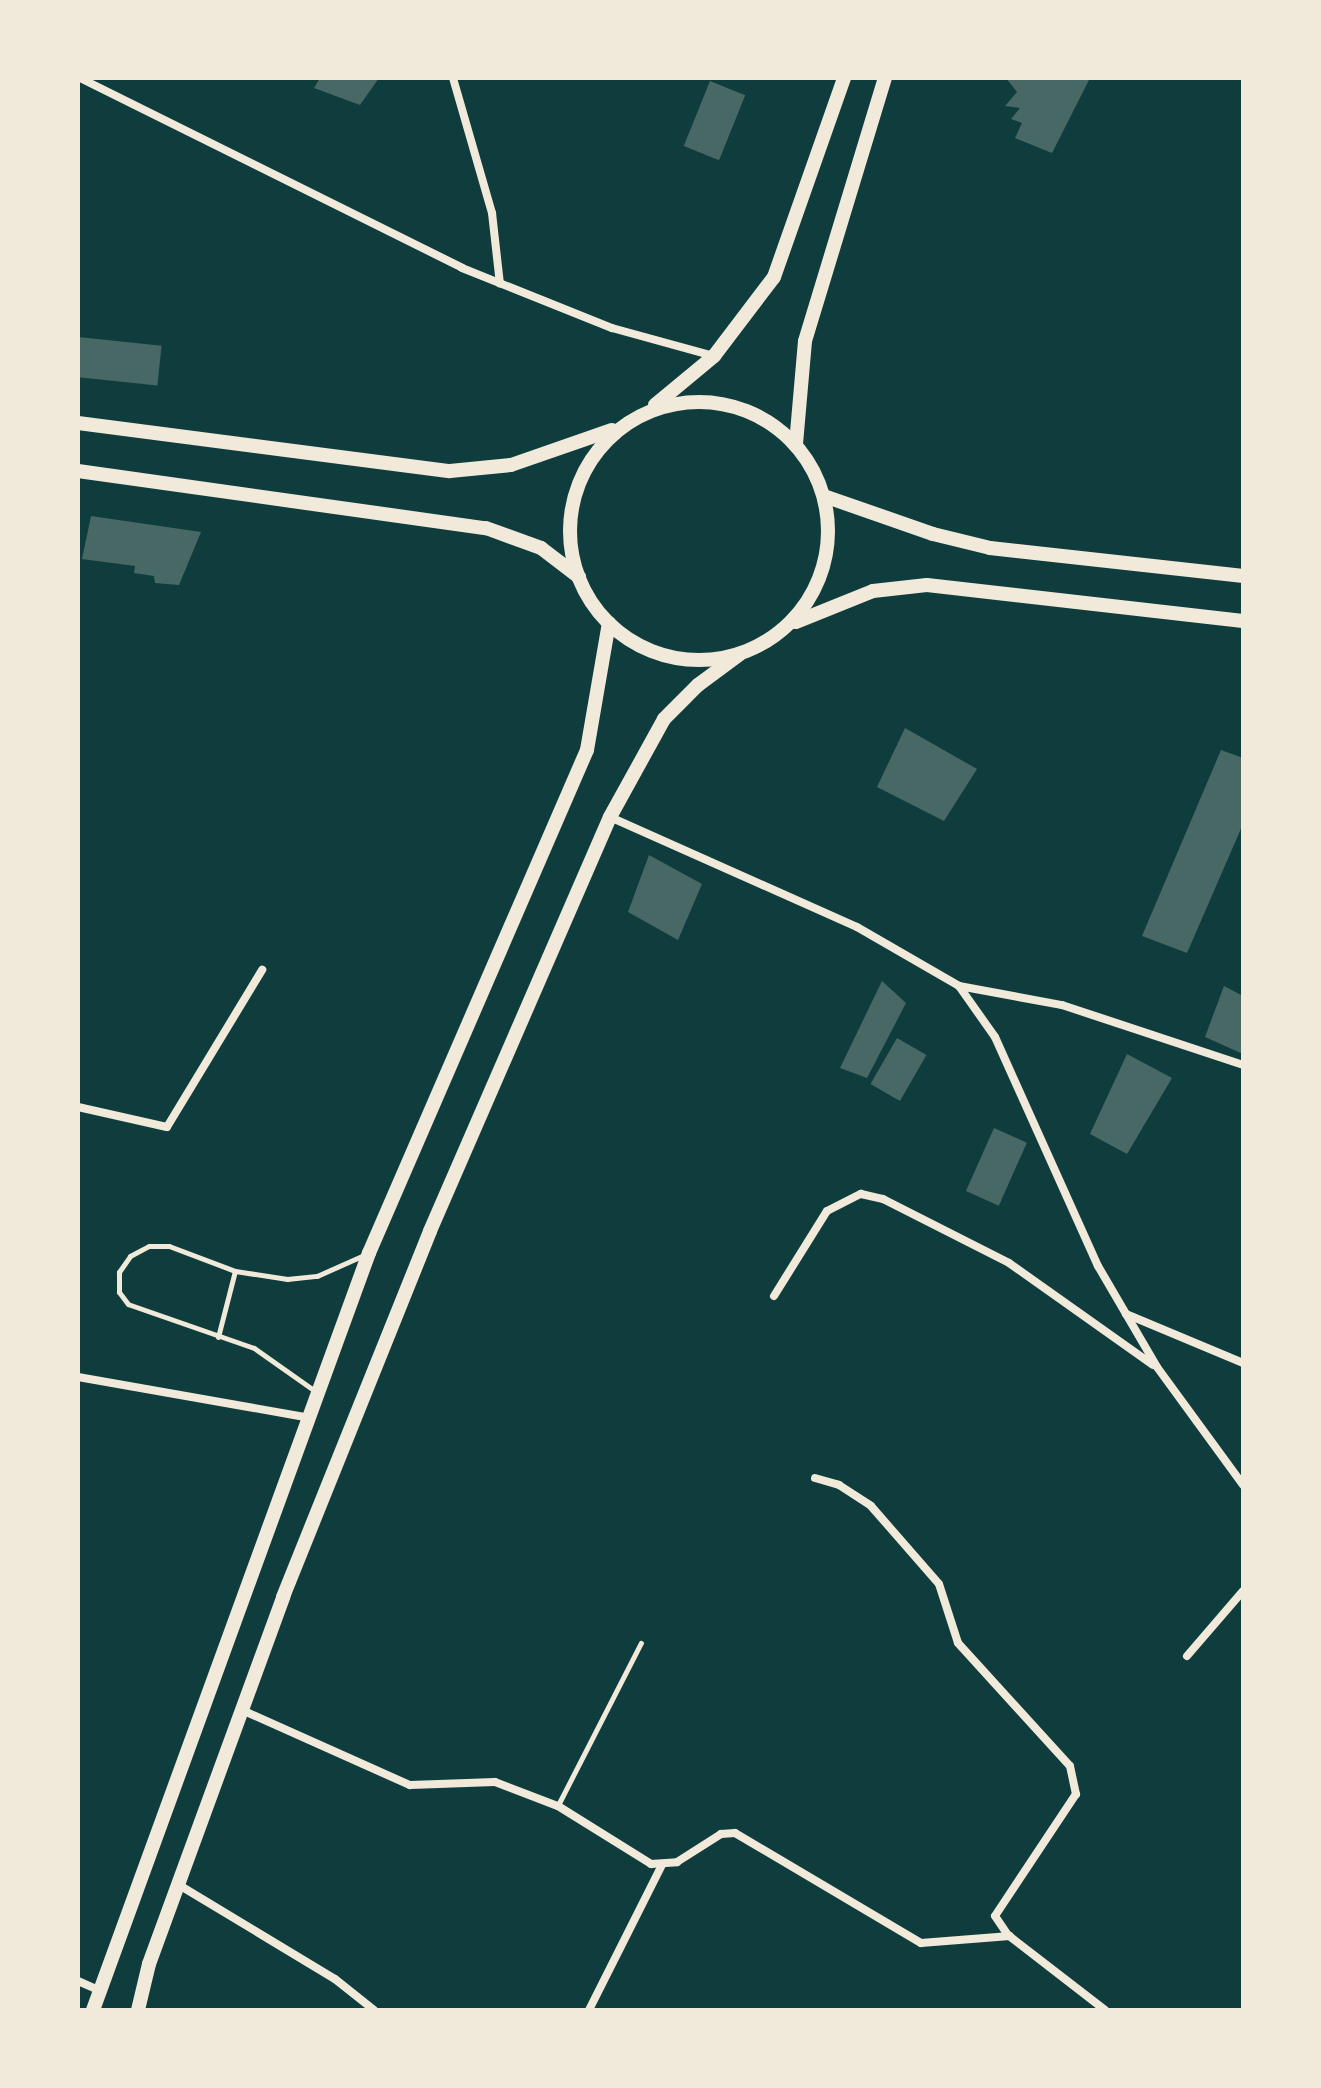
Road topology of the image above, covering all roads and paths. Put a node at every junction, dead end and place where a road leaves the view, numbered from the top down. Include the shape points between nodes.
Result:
1 (80, 78) edge
2 (453, 78) edge
3 (844, 78) edge
4 (885, 78) edge
5 (500, 284) junction
6 (714, 356) junction
7 (648, 411) junction
8 (78, 423) edge
9 (623, 425) junction
10 (796, 444) junction
11 (78, 471) edge
12 (824, 496) junction
13 (1243, 576) edge
14 (579, 577) junction
15 (1243, 621) edge
16 (609, 623) junction
17 (788, 626) junction
18 (740, 654) junction
19 (610, 817) junction
20 (262, 970) dead end
21 (959, 986) junction
22 (1243, 1065) edge
23 (78, 1107) edge
24 (369, 1253) junction
25 (235, 1271) junction
26 (774, 1296) dead end
27 (1126, 1314) junction
28 (218, 1337) junction
29 (1243, 1363) edge
30 (1157, 1367) junction
31 (78, 1377) edge
32 (319, 1394) junction
33 (311, 1418) junction
34 (815, 1478) dead end
35 (1243, 1485) edge
36 (1243, 1591) edge
37 (641, 1643) dead end
38 (1187, 1656) dead end
39 (242, 1710) junction
40 (558, 1806) junction
41 (662, 1865) junction
42 (179, 1885) junction
43 (1010, 1936) junction
44 (78, 1981) edge
45 (98, 1990) junction
46 (93, 2010) edge
47 (138, 2010) edge
48 (374, 2010) edge
49 (589, 2010) edge
50 (1105, 2010) edge

1 - 5 street via 199,141
2 - 5 street via 492,213
3 - 6 main road via 774,277
4 - 10 main road via 805,341
5 - 6 street via 612,328
6 - 7 main road
7 - 9 main road
7 - 10 main road via 687,401 727,403 765,418
8 - 9 main road via 450,471 511,465
9 - 14 main road via 602,444 575,493 571,549
10 - 12 main road
11 - 14 main road via 486,528 541,548
12 - 13 main road via 990,548
12 - 17 main road via 824,566 804,608
14 - 16 main road
15 - 17 main road via 927,585 873,591
16 - 18 main road via 657,653 684,660
16 - 24 main road via 599,702 573,786
17 - 18 main road
18 - 19 main road via 664,719
19 - 21 street via 857,927
19 - 39 main road via 430,1231
20 - 23 street via 167,1127
21 - 22 street via 1062,1005
21 - 27 street via 995,1037 1098,1266
24 - 25 lane via 317,1276 287,1279
24 - 32 main road
25 - 28 lane
25 - 28 lane via 159,1246 130,1256 119,1272 119,1292 128,1304
26 - 30 street via 827,1211 861,1194 883,1199 1009,1263
27 - 29 street
27 - 30 street
28 - 32 lane via 254,1348
30 - 35 street
31 - 33 street
32 - 33 main road
33 - 45 main road
34 - 43 street via 839,1485 871,1506 944,1596 958,1643 1076,1778 1072,1801 997,1909 997,1923
36 - 38 street
37 - 40 lane
39 - 40 street via 410,1785 495,1782
39 - 42 main road
40 - 41 street via 651,1864
41 - 43 street via 677,1862 721,1834 735,1833 921,1943
41 - 49 street
42 - 47 main road
42 - 48 street via 335,1979
43 - 50 street
44 - 45 street
45 - 46 main road

